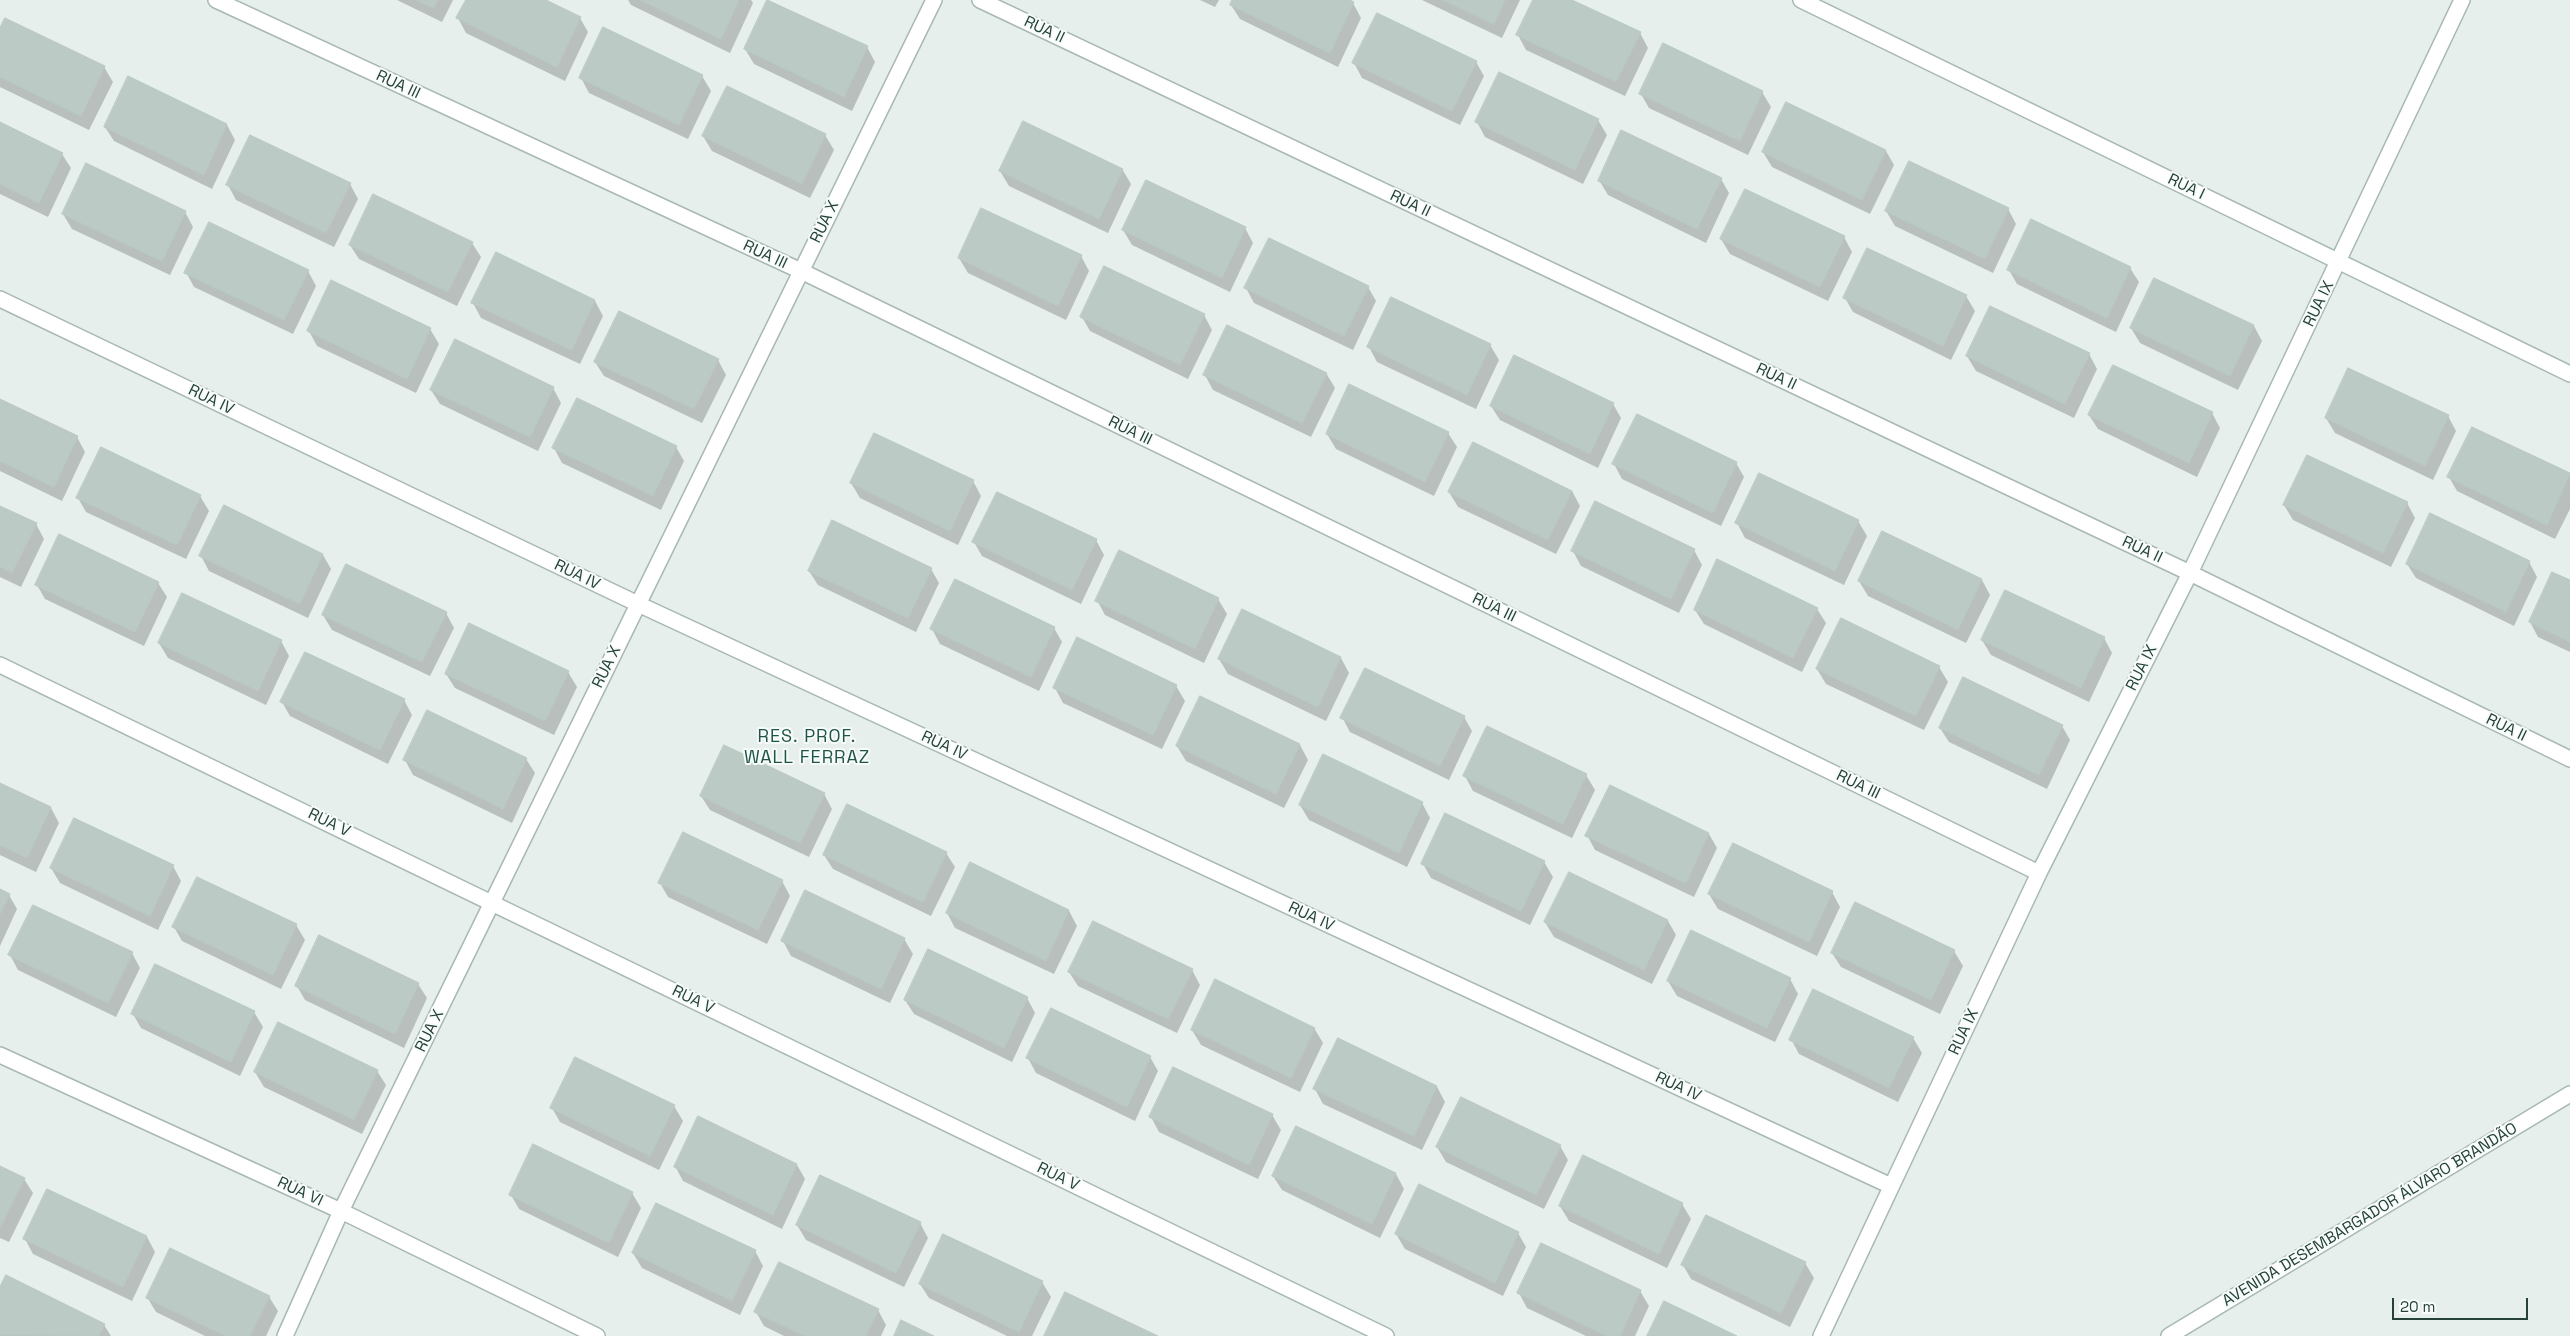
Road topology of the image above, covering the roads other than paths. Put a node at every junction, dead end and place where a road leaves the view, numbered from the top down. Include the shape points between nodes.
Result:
1 (216, 0) edge
2 (934, 0) edge
3 (980, 0) edge
4 (1801, 0) edge
5 (2462, 0) edge
6 (2339, 261) junction
7 (801, 272) junction
8 (0, 299) edge
9 (2570, 374) edge
10 (2190, 572) junction
11 (638, 604) junction
12 (0, 665) edge
13 (2570, 759) edge
14 (2039, 873) junction
15 (493, 902) junction
16 (0, 1055) edge
17 (2570, 1094) edge
18 (1891, 1186) junction
19 (341, 1212) junction
20 (285, 1336) edge
21 (597, 1336) edge
22 (1386, 1336) edge
23 (1821, 1336) edge
24 (2169, 1336) edge

1 - 7 street, RUA III
2 - 7 street, RUA X
3 - 10 street, RUA II
4 - 6 street, RUA I
5 - 6 street, RUA IX
6 - 9 street, RUA I
6 - 10 street, RUA IX
7 - 11 street, RUA X
7 - 14 street, RUA III
8 - 11 street, RUA IV
10 - 13 street, RUA II
10 - 14 street, RUA IX
11 - 15 street, RUA X
11 - 18 street, RUA IV
12 - 15 street, RUA V
14 - 18 street, RUA IX
15 - 19 street, RUA X
15 - 22 street, RUA V
16 - 19 street, RUA VI
17 - 24 street, AVENIDA DESEMBARGADOR ÁLVARO BRANDÃO
18 - 23 street, RUA IX
19 - 20 street, RUA X
19 - 21 street, RUA VI

